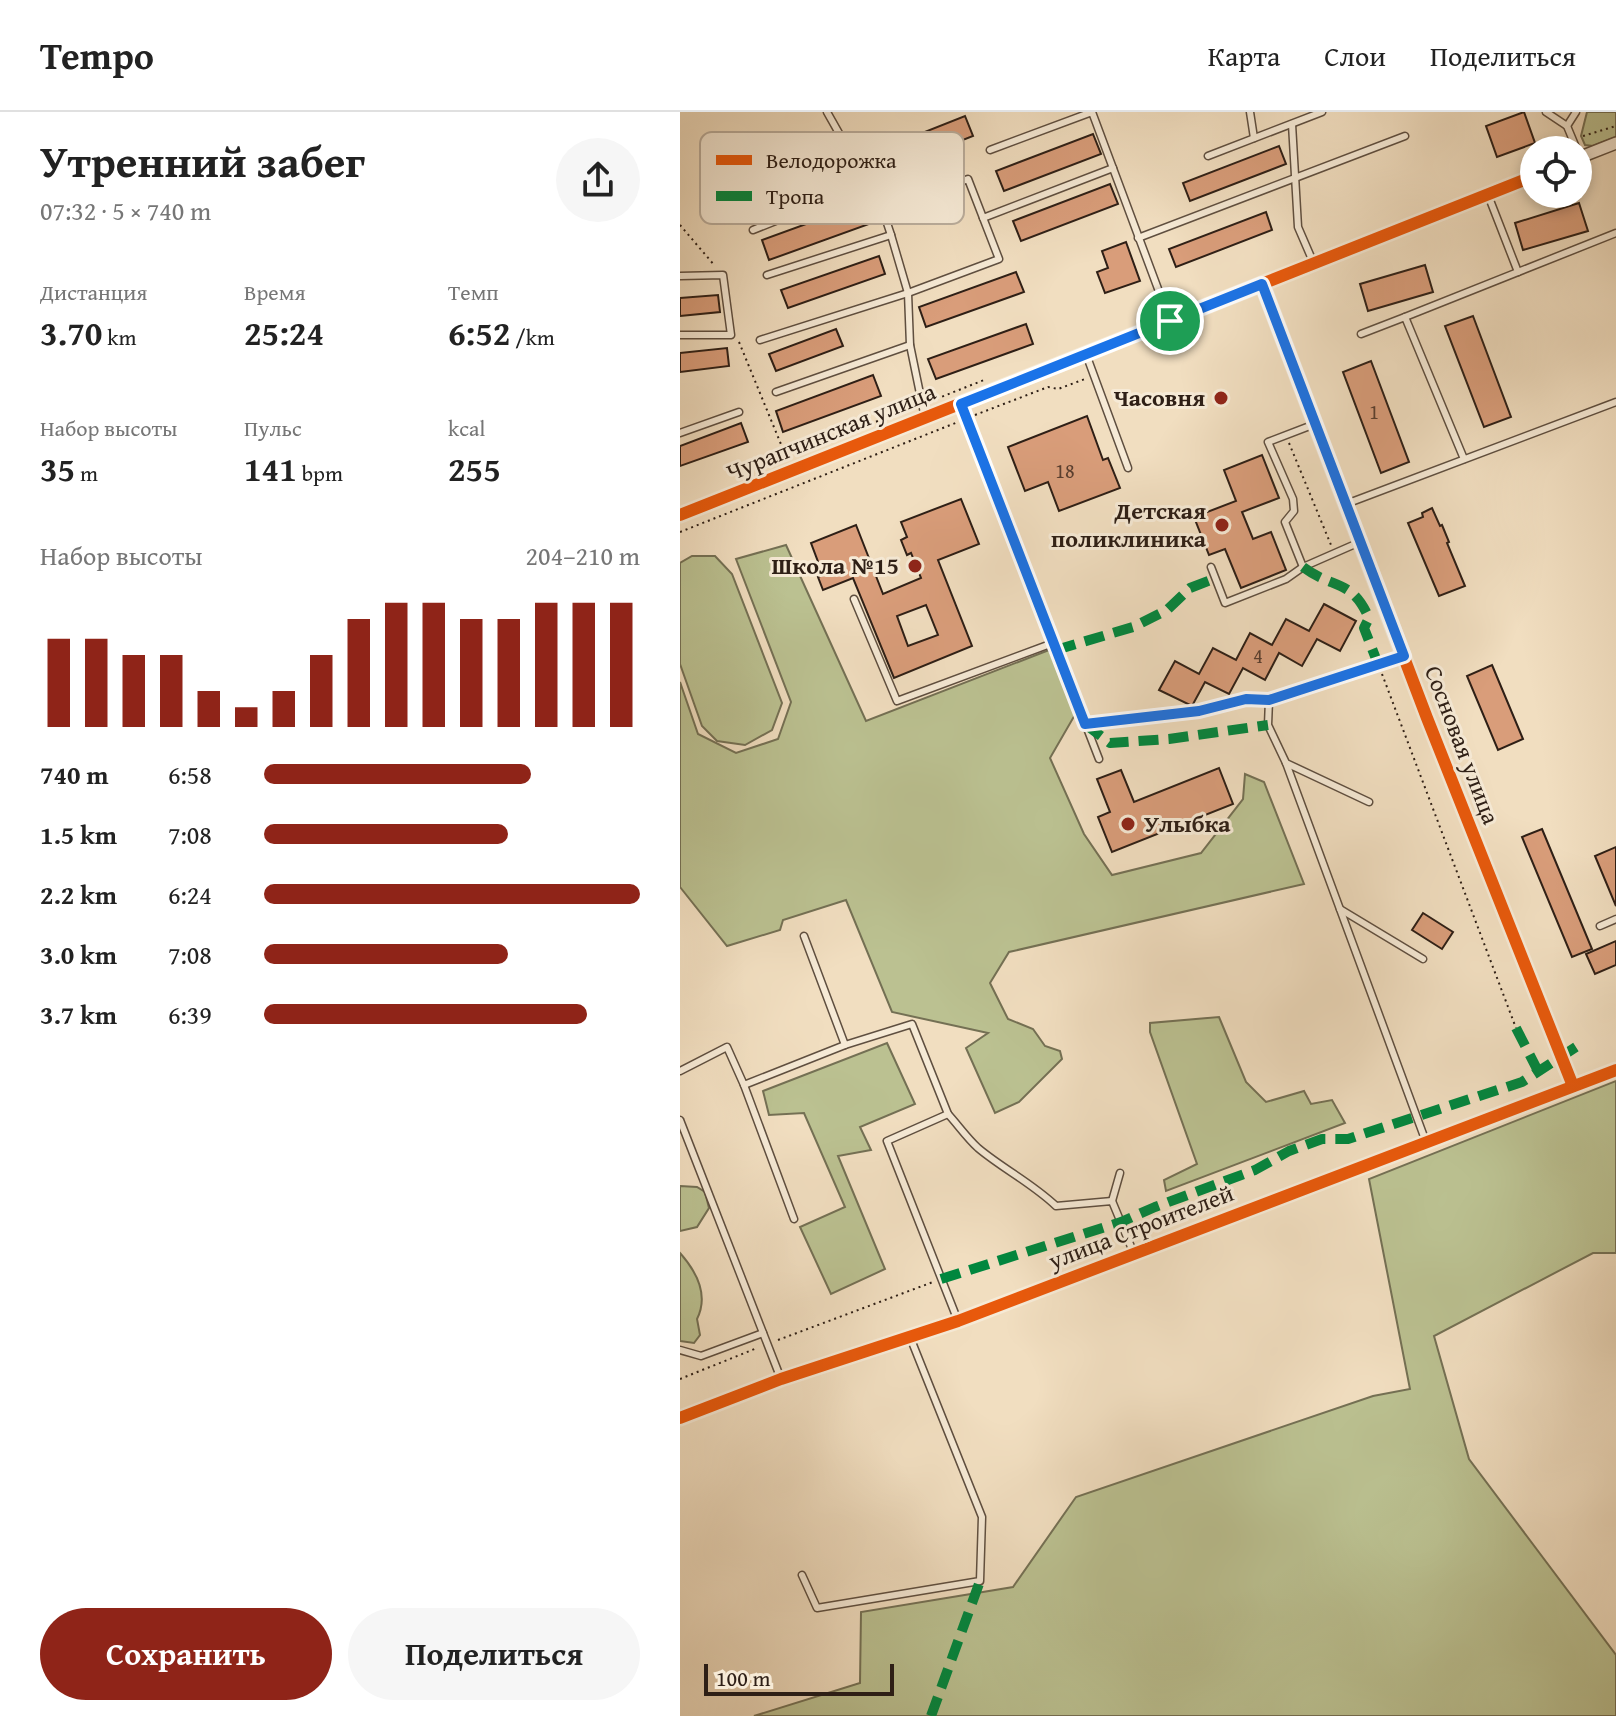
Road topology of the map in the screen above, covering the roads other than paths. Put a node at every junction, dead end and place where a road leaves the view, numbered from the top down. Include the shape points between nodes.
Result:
1 (827, 112) edge
2 (1250, 112) edge
3 (1322, 112) edge
4 (1546, 112) edge
5 (1576, 112) edge
6 (1292, 124) junction
7 (1567, 126) junction
8 (838, 132) edge
9 (1405, 136) dead end
10 (1571, 136) edge
11 (1254, 138) junction
12 (1616, 143) edge
13 (990, 150) dead end
14 (1592, 151) edge
15 (1208, 156) dead end
16 (1113, 168) junction
17 (1295, 178) junction
18 (964, 181) edge
19 (1520, 182) edge
20 (1488, 195) junction
21 (983, 218) junction
22 (768, 224) edge
23 (887, 224) edge
24 (753, 230) dead end
25 (1616, 233) edge
26 (891, 235) junction
27 (1138, 238) junction
28 (1314, 264) junction
29 (1518, 272) junction
30 (767, 275) dead end
31 (680, 276) edge
32 (1262, 284) junction
33 (908, 293) junction
34 (1405, 317) junction
35 (1170, 321) junction
36 (1361, 334) dead end
37 (680, 335) edge
38 (760, 340) dead end
39 (910, 345) junction
40 (1086, 354) junction
41 (776, 392) dead end
42 (1616, 402) edge
43 (961, 404) junction
44 (739, 412) dead end
45 (925, 418) junction
46 (1315, 424) junction
47 (680, 433) edge
48 (1464, 459) junction
49 (1128, 468) dead end
50 (1346, 504) junction
51 (680, 515) edge
52 (1360, 542) junction
53 (1211, 567) dead end
54 (1303, 567) junction
55 (854, 599) dead end
56 (1053, 643) junction
57 (1404, 656) junction
58 (1269, 700) junction
59 (1085, 724) junction
60 (1099, 759) dead end
61 (1286, 763) junction
62 (1369, 802) dead end
63 (1338, 908) junction
64 (1616, 919) edge
65 (1600, 926) dead end
66 (804, 936) dead end
67 (1423, 959) dead end
68 (845, 1045) junction
69 (1616, 1070) edge
70 (680, 1071) edge
71 (744, 1085) junction
72 (1573, 1086) junction
73 (948, 1114) junction
74 (680, 1120) edge
75 (1426, 1142) junction
76 (1120, 1173) dead end
77 (1112, 1201) junction
78 (794, 1219) dead end
79 (1134, 1254) junction
80 (958, 1321) junction
81 (763, 1333) junction
82 (910, 1337) junction
83 (680, 1350) edge
84 (781, 1379) junction
85 (680, 1418) edge
86 (802, 1575) dead end

1 - 8 lane
2 - 11 lane
3 - 6 lane
4 - 7 lane
5 - 7 lane
6 - 11 lane
6 - 17 lane
7 - 10 lane
9 - 17 lane
11 - 15 lane
12 - 14 street
13 - 16 lane via 1092,112
16 - 21 lane
16 - 27 lane
17 - 27 lane
17 - 28 lane via 1298,227
18 - 21 lane via 968,179
19 - 20 street, Чурапчинская улица
20 - 28 street, Чурапчинская улица
20 - 29 lane
21 - 33 lane via 999,259
22 - 24 lane
23 - 26 lane
25 - 29 lane
26 - 30 lane
26 - 33 lane
27 - 35 lane
28 - 32 street, Чурапчинская улица
29 - 34 lane
31 - 37 lane via 723,275 731,335
32 - 35 street, Чурапчинская улица
32 - 46 street, Сосновая улица
33 - 38 lane
33 - 39 lane
34 - 36 lane
34 - 48 lane
35 - 40 street, Чурапчинская улица
39 - 41 lane
39 - 45 lane
40 - 43 street, Чурапчинская улица
40 - 49 lane
42 - 48 lane
43 - 45 street, Чурапчинская улица
43 - 56 lane
44 - 47 lane
45 - 51 street, Чурапчинская улица
46 - 50 street, Сосновая улица
46 - 54 lane via 1268,442 1293,499 1294,511 1285,522
48 - 50 lane
50 - 52 street, Сосновая улица
52 - 54 lane
52 - 57 street, Сосновая улица
53 - 54 lane via 1225,603
55 - 56 lane via 897,701
56 - 59 lane
57 - 58 lane
57 - 72 street, Сосновая улица
58 - 59 lane
58 - 61 lane via 1268,725
59 - 60 lane
61 - 62 lane
61 - 63 lane
63 - 67 lane
63 - 75 lane
64 - 65 lane
66 - 68 lane
68 - 71 lane
68 - 73 lane via 912,1024
69 - 72 street, улица Строителей
70 - 71 lane via 727,1047
71 - 78 lane
72 - 75 street, улица Строителей
73 - 77 lane via 975,1146 1056,1206
73 - 80 lane via 887,1141
74 - 81 lane
75 - 79 street, улица Строителей
76 - 77 lane
77 - 79 lane
79 - 80 street, улица Строителей
80 - 82 street, улица Строителей
81 - 83 lane via 701,1356
81 - 84 lane
82 - 84 street, улица Строителей
82 - 86 lane via 982,1517 980,1581 817,1608
84 - 85 street, улица Строителей

